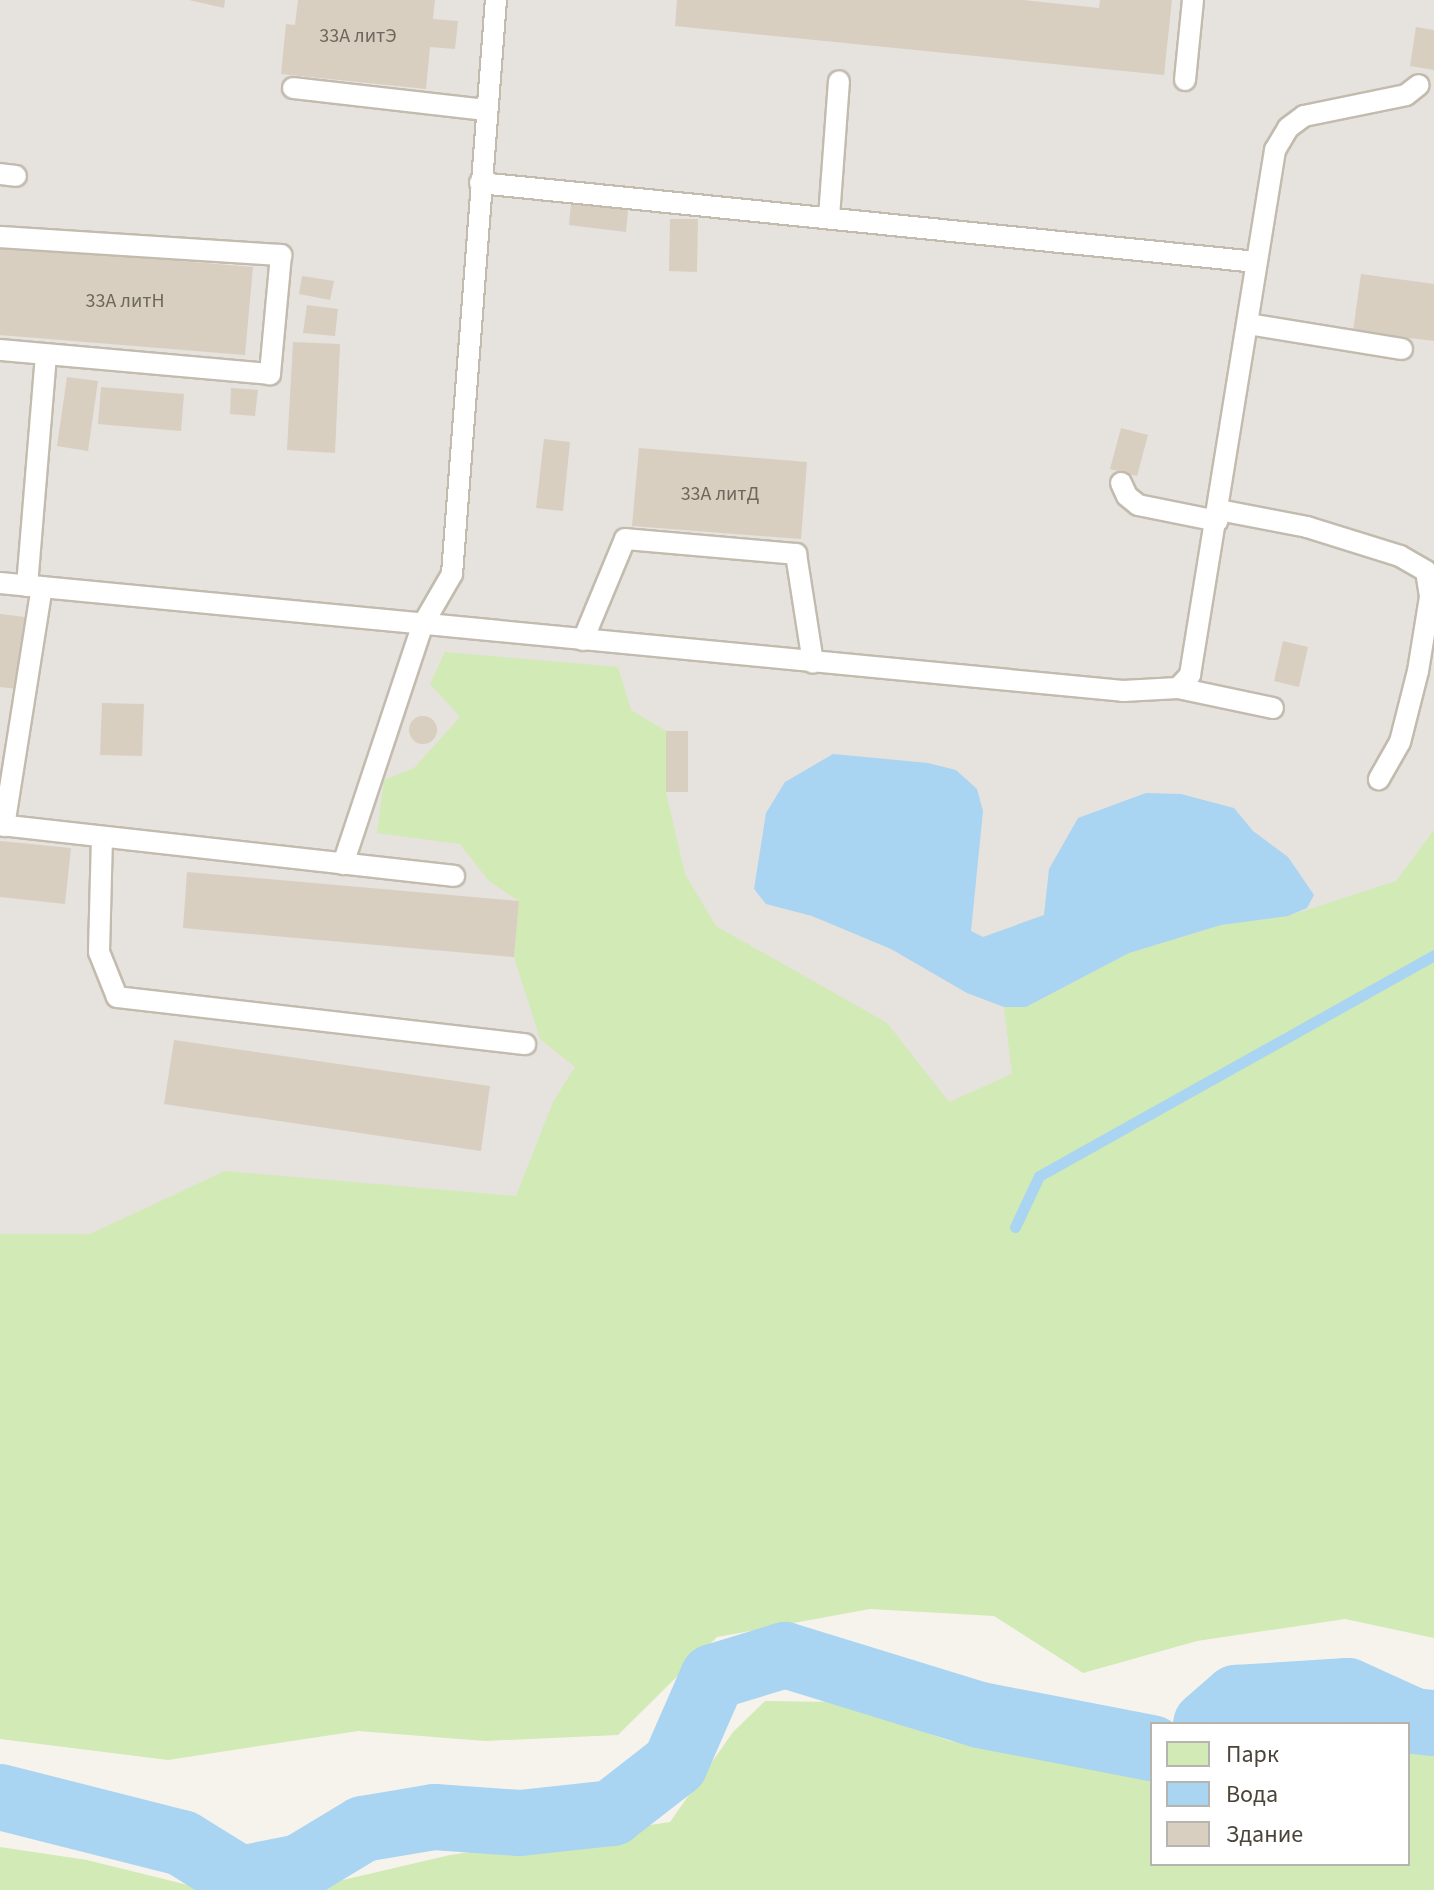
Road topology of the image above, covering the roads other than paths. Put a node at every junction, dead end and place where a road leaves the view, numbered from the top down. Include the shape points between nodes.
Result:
1 (496, 0) edge
2 (1193, 0) edge
3 (1185, 80) dead end
4 (839, 81) dead end
5 (1419, 85) dead end
6 (293, 88) dead end
7 (487, 110) junction
8 (480, 183) junction
9 (829, 217) junction
10 (0, 237) edge
11 (1256, 262) junction
12 (1248, 324) junction
13 (1402, 349) dead end
14 (0, 350) edge
15 (46, 355) junction
16 (1121, 483) dead end
17 (1218, 515) junction
18 (0, 583) edge
19 (35, 586) junction
20 (423, 624) junction
21 (583, 640) junction
22 (813, 663) junction
23 (1178, 688) junction
24 (1273, 708) dead end
25 (1379, 779) dead end
26 (2, 826) edge
27 (102, 837) junction
28 (343, 864) junction
29 (454, 876) dead end
30 (525, 1044) dead end

1 - 7 lane
2 - 3 lane
4 - 9 lane
5 - 11 lane via 1406,95 1304,116 1288,128 1275,150
6 - 7 lane
7 - 8 lane
8 - 9 lane
8 - 20 lane via 452,574
9 - 11 lane
10 - 15 lane via 281,255 270,374
11 - 12 lane
12 - 13 lane
12 - 17 lane
14 - 15 lane
15 - 19 lane
16 - 17 lane via 1138,505
17 - 23 lane via 1190,675
17 - 25 lane via 1307,527 1400,556 1426,571 1430,597 1418,671 1400,742
18 - 19 lane
19 - 20 lane
19 - 26 lane
20 - 21 lane
20 - 28 lane
21 - 22 lane
21 - 22 lane via 625,539 796,554
22 - 23 lane via 1123,691
23 - 24 lane
26 - 27 lane
27 - 28 lane
27 - 30 lane via 99,952 117,997
28 - 29 lane

